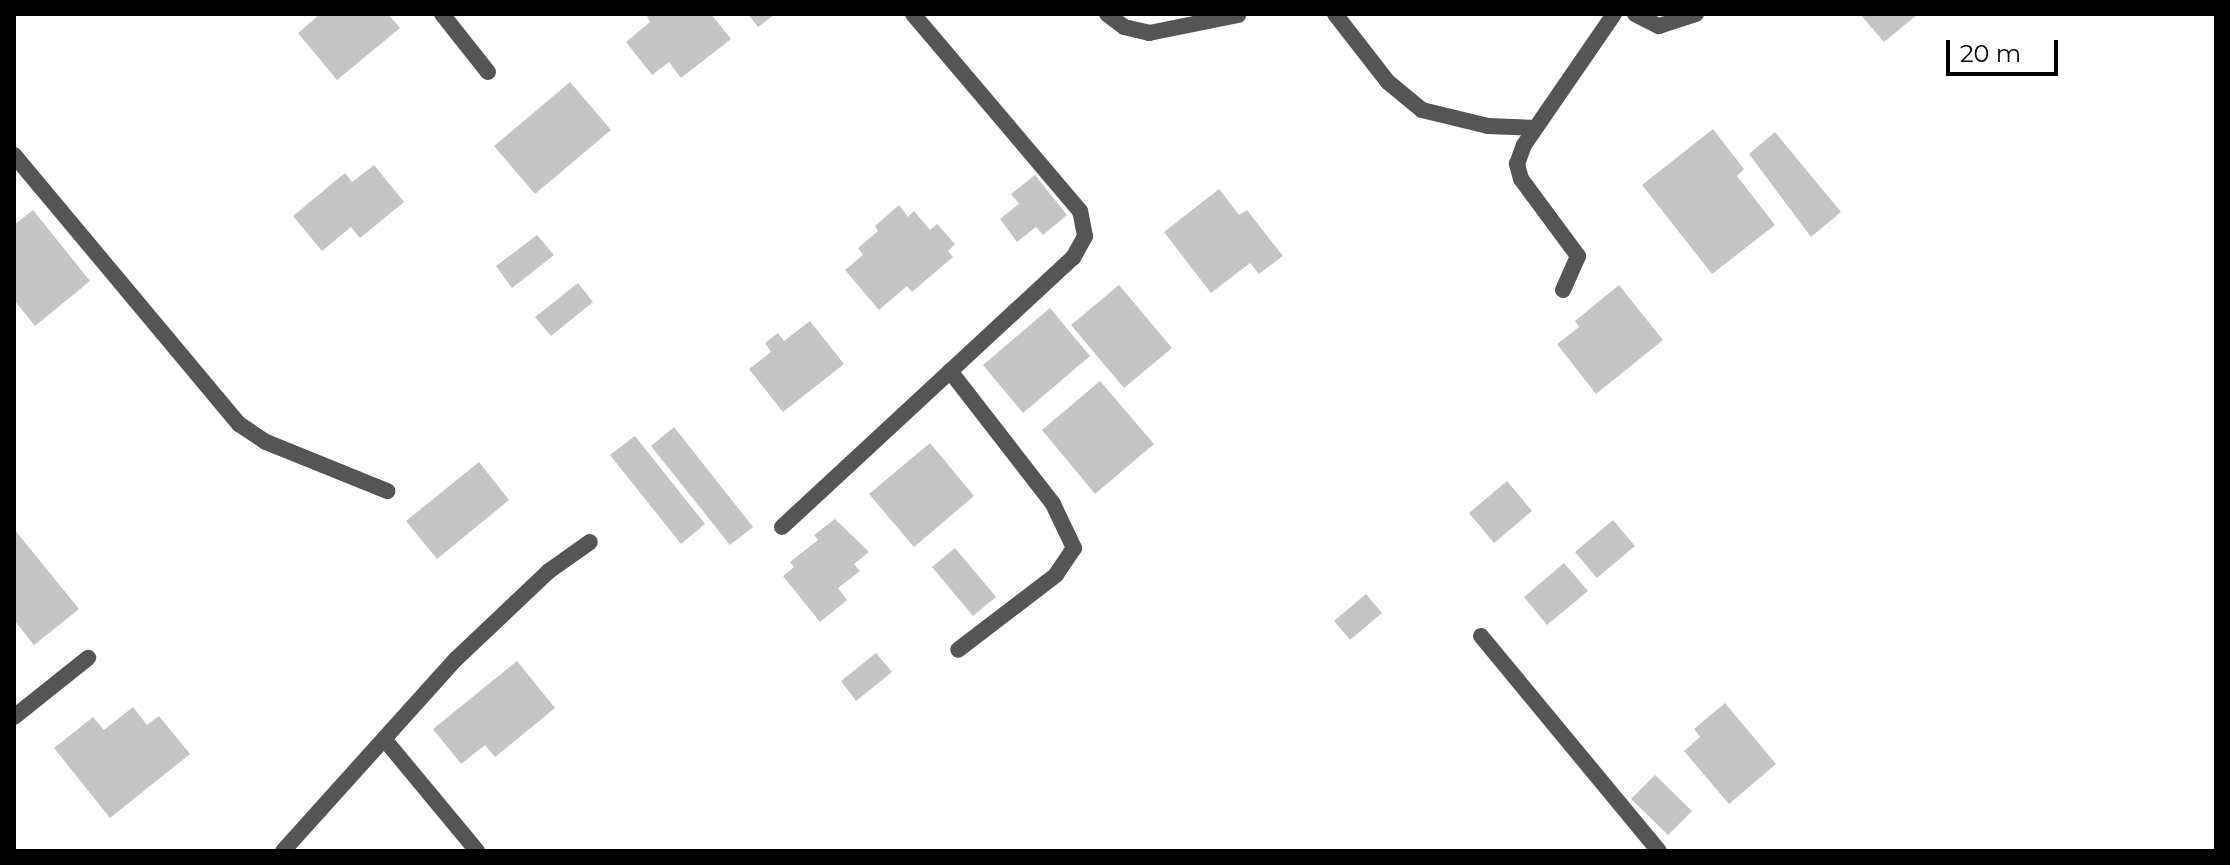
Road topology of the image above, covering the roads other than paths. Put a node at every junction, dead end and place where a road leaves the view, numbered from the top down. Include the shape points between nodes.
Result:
1 (442, 14) edge
2 (913, 14) edge
3 (1107, 14) edge
4 (1335, 14) edge
5 (1614, 14) edge
6 (1635, 14) edge
7 (1696, 14) edge
8 (1238, 15) edge
9 (1129, 21) edge
10 (488, 72) dead end
11 (1535, 128) junction
12 (14, 155) edge
13 (1563, 290) dead end
14 (950, 371) junction
15 (387, 491) dead end
16 (782, 527) dead end
17 (590, 542) dead end
18 (1481, 636) dead end
19 (958, 650) dead end
20 (88, 658) dead end
21 (14, 717) edge
22 (385, 740) junction
23 (283, 851) edge
24 (477, 851) edge
25 (1659, 851) edge

1 - 10 street
2 - 14 street via 1080,211 1085,236 1073,258
3 - 9 street
4 - 11 street via 1388,82 1422,110 1488,126
5 - 11 street
6 - 7 street via 1659,26
8 - 9 street via 1149,33
11 - 13 street via 1517,164 1521,179 1578,256
12 - 15 street via 239,424 266,442
14 - 16 street
14 - 19 street via 1053,504 1068,526 1074,548 1056,575
17 - 22 street via 503,613
18 - 25 street
20 - 21 street
22 - 23 street
22 - 24 street

